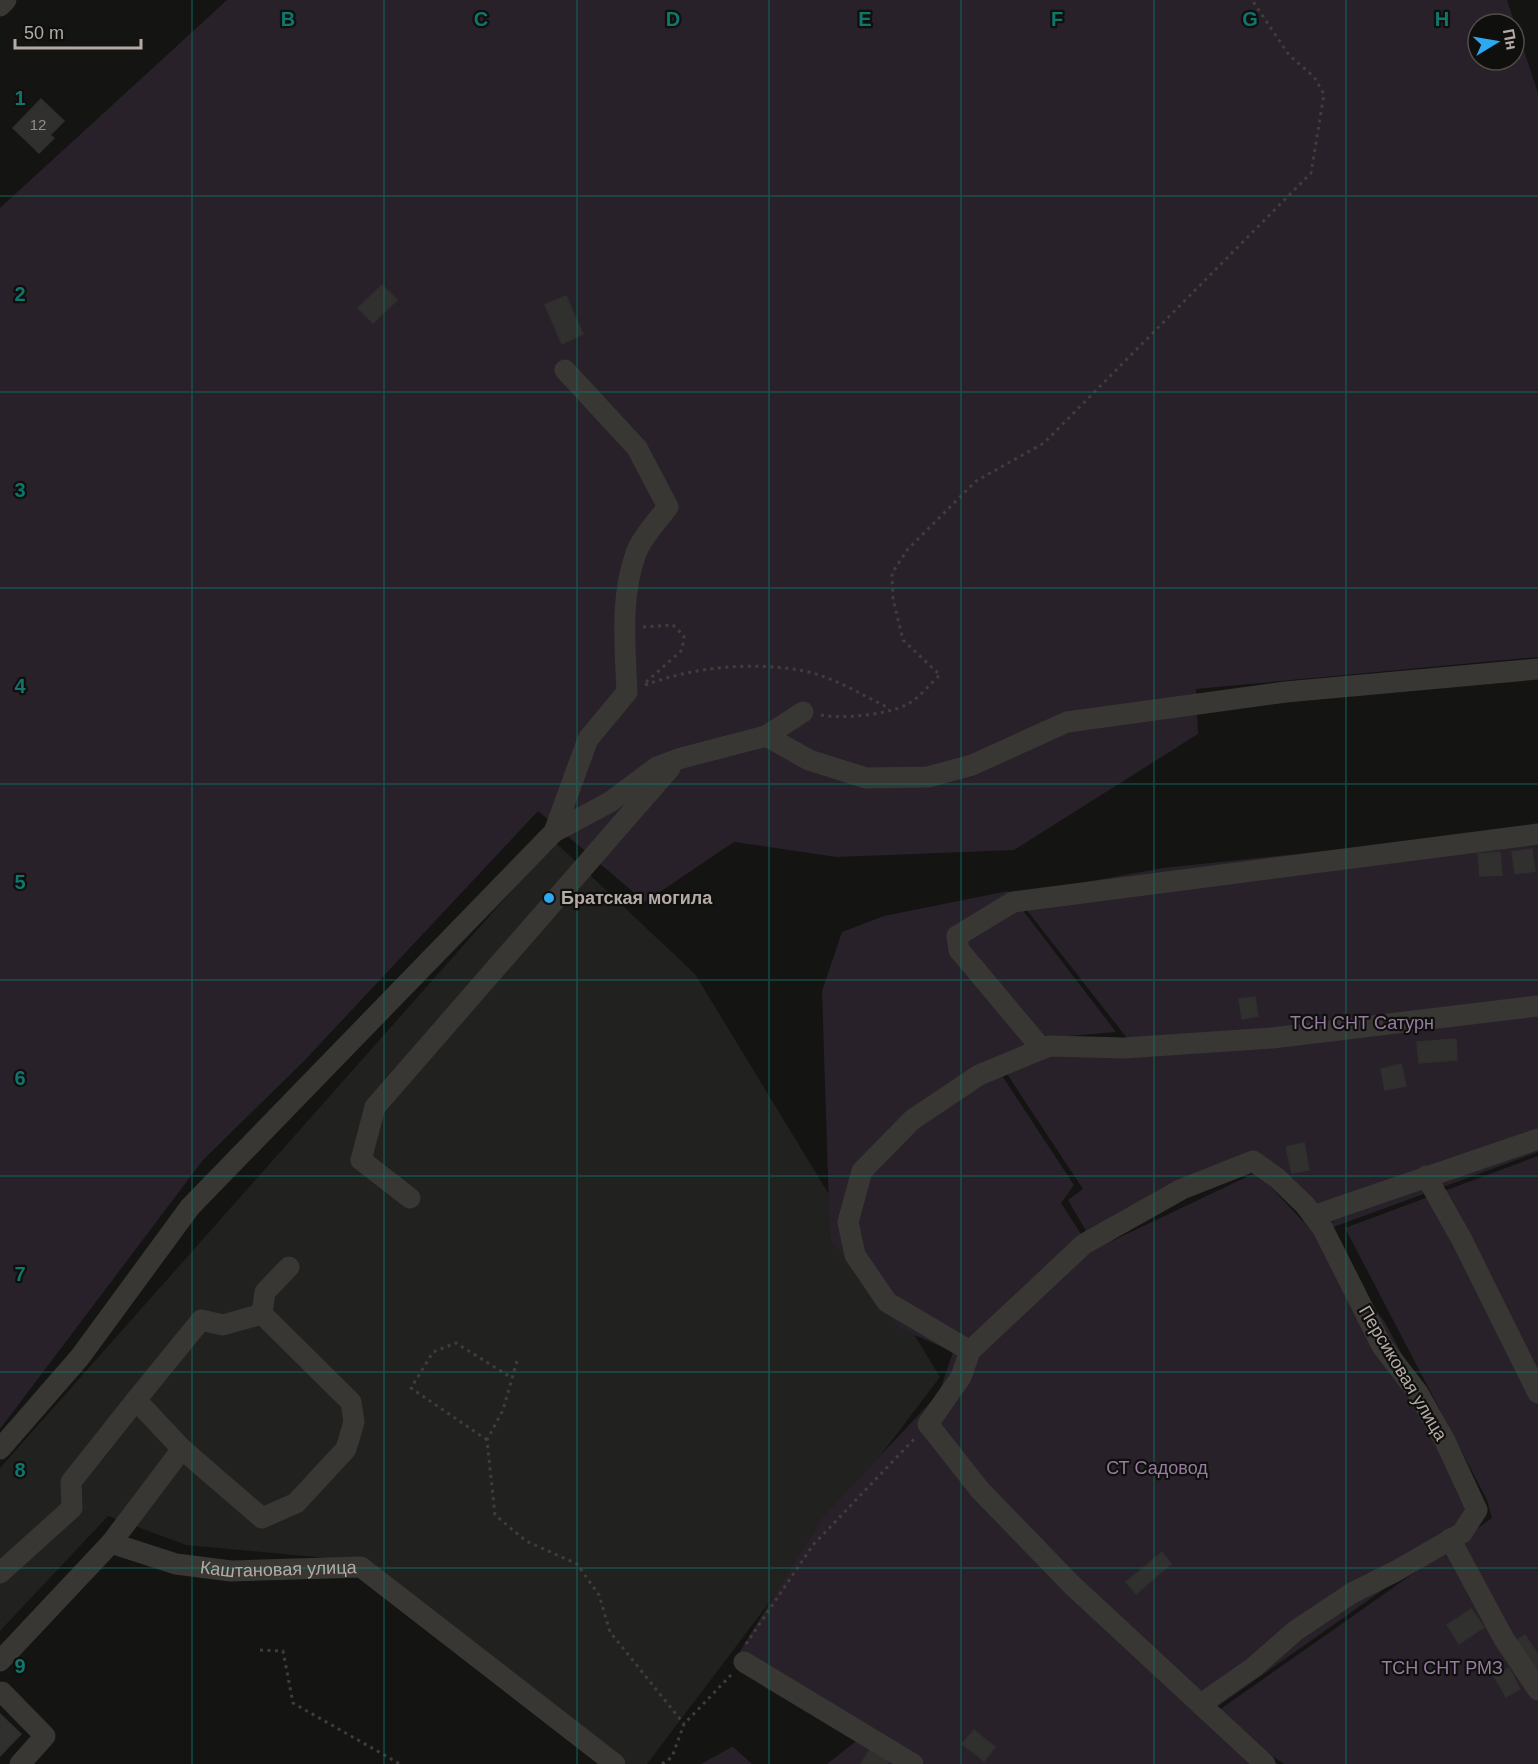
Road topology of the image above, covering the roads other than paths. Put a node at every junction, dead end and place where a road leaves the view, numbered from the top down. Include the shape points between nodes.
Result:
1 (6, 0) edge
2 (0, 6) edge
3 (565, 370) dead end
4 (1538, 669) edge
5 (803, 712) road end
6 (766, 736) junction
7 (678, 759) junction
8 (554, 832) junction
9 (1538, 834) edge
10 (1538, 1006) edge
11 (1042, 1049) junction
12 (1538, 1139) edge
13 (1426, 1176) junction
14 (410, 1198) dead end
15 (1313, 1216) junction
16 (289, 1267) dead end
17 (262, 1314) junction
18 (970, 1352) junction
19 (1538, 1393) edge
20 (136, 1400) junction
21 (0, 1449) edge
22 (182, 1449) junction
23 (1450, 1539) junction
24 (111, 1543) junction
25 (0, 1573) edge
26 (0, 1661) edge
27 (744, 1662) road end
28 (1538, 1690) edge
29 (0, 1694) edge
30 (1201, 1704) junction
31 (20, 1764) edge
32 (615, 1764) edge
33 (913, 1764) edge
34 (1265, 1764) edge

1 - 2 street
3 - 8 street via 637,448 668,507 637,550 627,589 627,692 588,739
4 - 6 street via 1286,692 1067,722 972,765 928,777 866,777 809,760
5 - 6 street
6 - 7 street
7 - 8 street via 657,767 610,802
7 - 14 street via 375,1107 361,1160
8 - 21 street via 190,1207 80,1357
9 - 11 street via 1013,902 957,936 959,950
10 - 11 street via 1272,1038
11 - 18 street via 979,1075 912,1120 862,1171 848,1222 855,1255 887,1302
12 - 13 street
13 - 15 street
13 - 19 street
15 - 18 street, Персиковая улица via 1277,1178 1253,1161 1182,1189 1084,1244
15 - 23 street, Персиковая улица via 1382,1346 1418,1393 1477,1510 1462,1533
16 - 17 street via 265,1292
17 - 20 street via 223,1325 201,1320
17 - 22 street via 351,1402 354,1422 346,1449 296,1503 262,1518
18 - 30 street via 961,1377 928,1424 980,1490 1071,1585
20 - 22 street
20 - 25 street via 71,1482 72,1508
22 - 24 street
23 - 28 street via 1504,1639
23 - 30 street via 1343,1599
24 - 26 street
24 - 32 street, Каштановая улица via 176,1564 231,1570 361,1567
27 - 33 street
29 - 31 street via 45,1737
30 - 34 street

